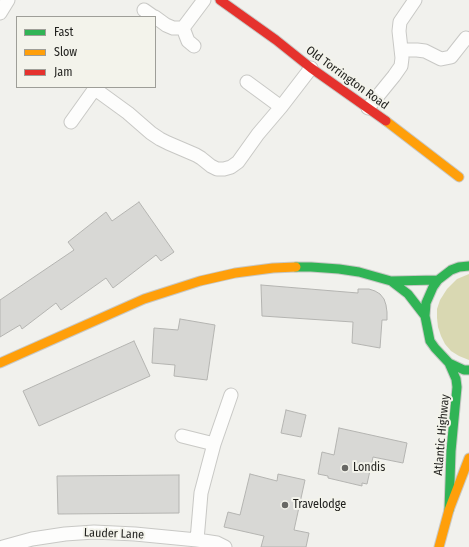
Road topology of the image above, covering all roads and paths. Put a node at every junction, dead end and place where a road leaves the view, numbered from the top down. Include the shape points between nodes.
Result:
1 (8, 0) edge
2 (204, 0) edge
3 (220, 0) edge
4 (415, 0) edge
5 (0, 13) edge
6 (156, 18) edge
7 (183, 28) junction
8 (466, 38) dead end
9 (194, 46) dead end
10 (401, 50) junction
11 (311, 68) junction
12 (247, 82) dead end
13 (96, 88) edge
14 (281, 107) junction
15 (368, 108) junction
16 (71, 122) dead end
17 (459, 178) dead end
18 (465, 256) dead end
19 (469, 266) edge
20 (452, 270) junction
21 (438, 280) junction
22 (391, 281) junction
23 (425, 316) junction
24 (0, 363) edge
25 (449, 363) junction
26 (469, 370) edge
27 (231, 395) dead end
28 (182, 436) dead end
29 (214, 444) junction
30 (469, 458) edge
31 (449, 510) junction
32 (197, 540) junction
33 (3, 547) edge
34 (225, 547) edge
35 (439, 547) edge

1 - 5 street
2 - 7 street
3 - 11 main road, Old Torrington Road
4 - 10 street via 400,22
6 - 7 street via 173,28
7 - 9 street via 188,41
8 - 10 street via 451,57 441,59 425,51
10 - 15 street via 401,66
11 - 14 street
11 - 15 main road, Old Torrington Road
12 - 14 street
13 - 14 street via 151,133 196,155 217,169 231,167 238,162
13 - 16 street
15 - 17 main road, Old Torrington Road
18 - 20 main road
19 - 20 main road
20 - 21 main road
21 - 22 main road
21 - 23 main road via 426,303
22 - 23 main road via 408,294
22 - 24 main road via 360,272 311,267 235,273 144,299
23 - 25 main road via 430,341
25 - 26 main road
25 - 31 main road, Atlantic Highway via 457,388
27 - 29 street
28 - 29 street
29 - 32 street via 202,493
30 - 31 main road, Atlantic Highway
31 - 35 main road, Atlantic Highway
32 - 33 street, Lauder Lane via 94,532 32,539
32 - 34 street, Lauder Lane

